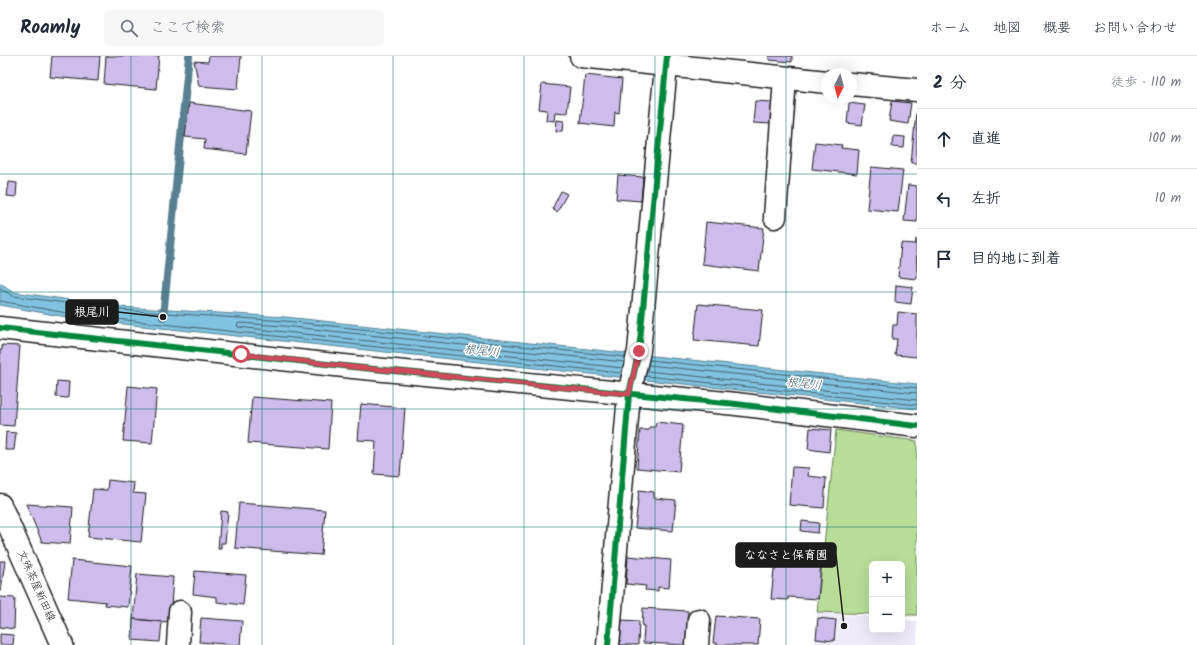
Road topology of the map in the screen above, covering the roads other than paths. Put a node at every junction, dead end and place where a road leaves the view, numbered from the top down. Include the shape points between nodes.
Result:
1 (581, 56) edge
2 (666, 61) edge
3 (785, 78) junction
4 (821, 81) edge
5 (857, 85) edge
6 (917, 90) edge
7 (775, 217) dead end
8 (0, 328) edge
9 (631, 387) junction
10 (917, 426) edge
11 (0, 505) edge
12 (180, 612) dead end
13 (699, 620) dead end
14 (62, 645) edge
15 (178, 645) edge
16 (608, 645) edge
17 (697, 645) edge

1 - 2 street
2 - 3 street
2 - 9 street via 639,351
3 - 4 street
3 - 7 street
5 - 6 street
8 - 9 street via 353,367
9 - 10 street via 736,404
9 - 16 street
11 - 14 street, 文殊茶屋新田線
12 - 15 street
13 - 17 street

